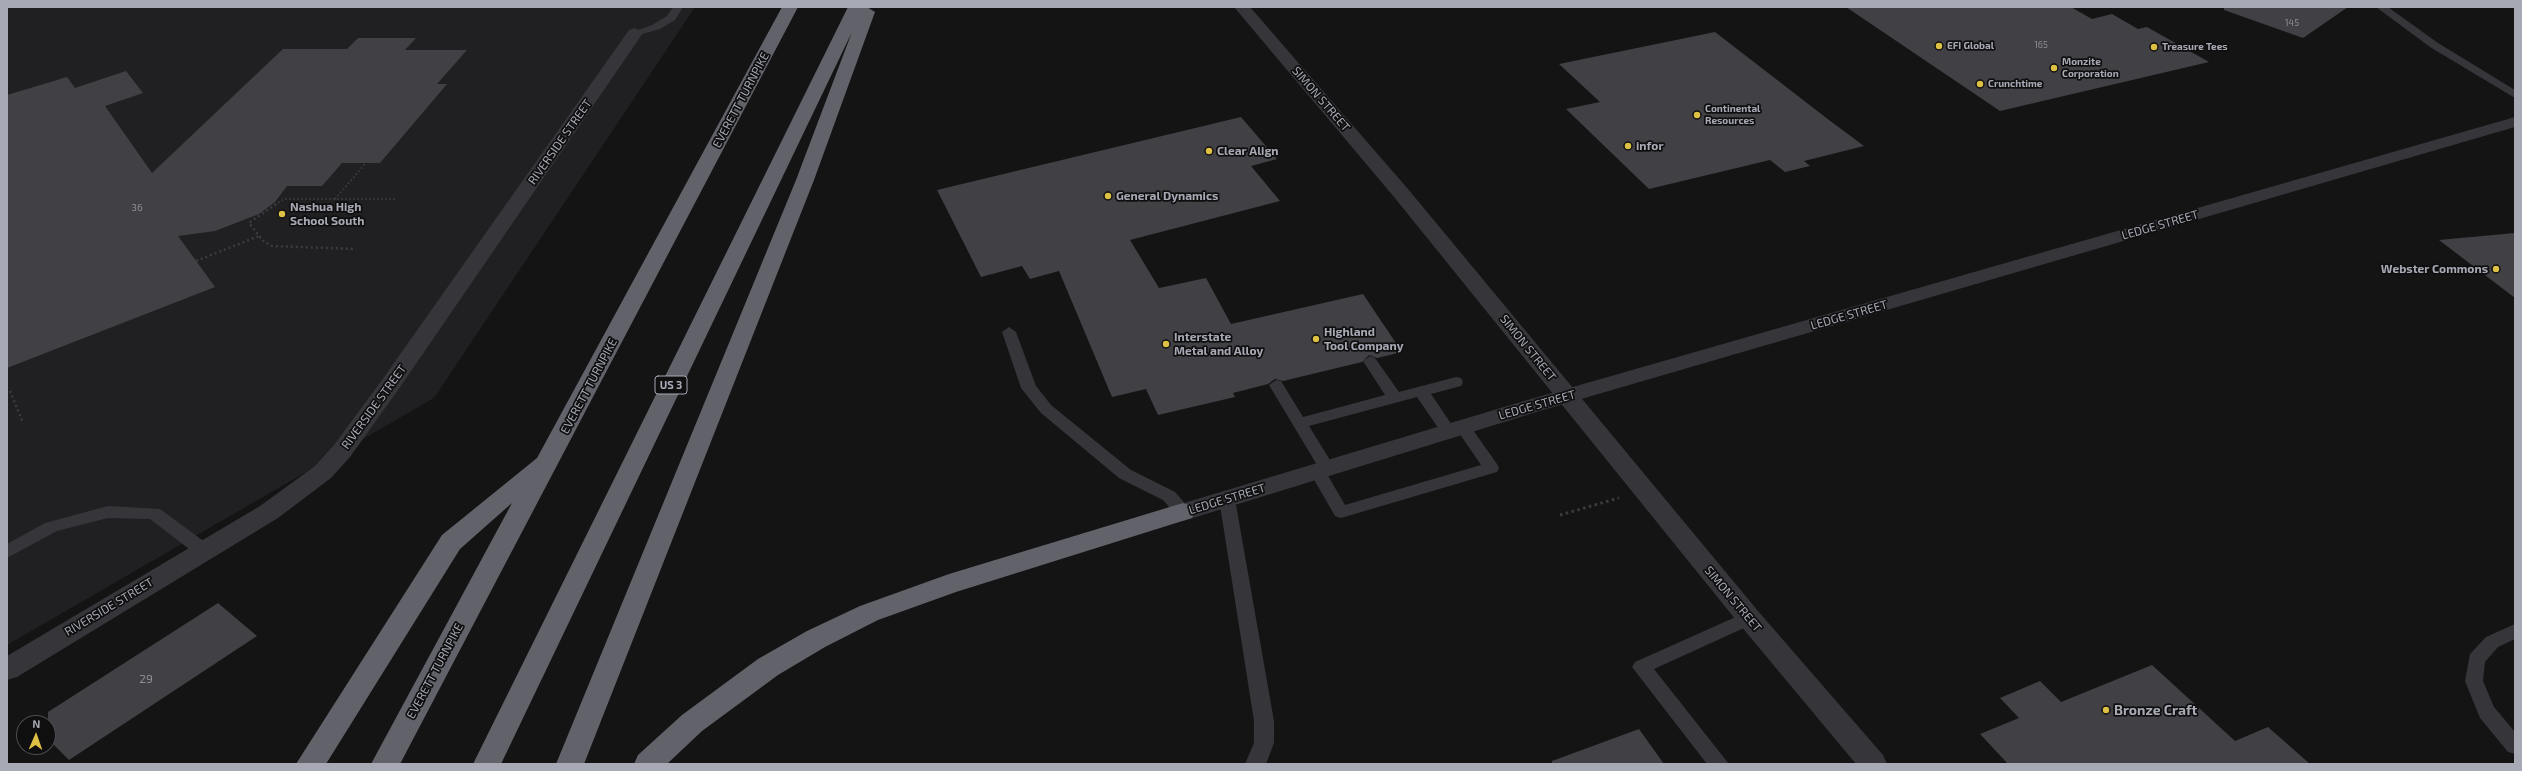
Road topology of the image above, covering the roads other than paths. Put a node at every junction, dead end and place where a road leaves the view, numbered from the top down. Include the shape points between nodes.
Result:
1 (678, 7) edge
2 (790, 7) edge
3 (856, 7) edge
4 (869, 7) edge
5 (1242, 7) edge
6 (2381, 7) edge
7 (635, 33) joint
8 (2515, 95) edge
9 (2515, 122) edge
10 (1009, 332) dead end
11 (1370, 361) dead end
12 (1456, 382) dead end
13 (1276, 385) dead end
14 (1421, 391) junction
15 (1567, 396) junction
16 (1395, 398) junction
17 (1300, 423) junction
18 (1455, 429) junction
19 (551, 456) junction
20 (1322, 470) junction
21 (1227, 499) junction
22 (1183, 512) junction
23 (202, 550) junction
24 (7, 552) edge
25 (1749, 618) junction
26 (2515, 631) edge
27 (7, 669) edge
28 (2515, 746) edge
29 (1258, 759) edge
30 (310, 764) edge
31 (385, 764) edge
32 (487, 764) edge
33 (570, 764) edge
34 (648, 764) edge
35 (1719, 764) edge
36 (1873, 764) edge

1 - 7 lane via 671,18 656,27
2 - 19 highway, EVERETT TURNPIKE
3 - 32 highway, US 3
4 - 33 highway via 806,180
5 - 15 street, SIMON STREET via 1401,193
6 - 8 lane via 2434,45
7 - 23 street, RIVERSIDE STREET via 342,451 323,472 298,493
9 - 15 street, LEDGE STREET
10 - 22 lane via 1029,388 1046,409 1125,474 1169,496
11 - 16 lane
12 - 14 lane
13 - 17 lane
14 - 16 lane
14 - 18 lane
15 - 18 street, LEDGE STREET
15 - 25 street, SIMON STREET
16 - 17 lane
17 - 20 lane
18 - 20 street, LEDGE STREET
18 - 20 lane via 1491,468 1341,512
19 - 30 highway via 451,542
19 - 31 highway, EVERETT TURNPIKE
20 - 21 street, LEDGE STREET
21 - 22 street, LEDGE STREET
21 - 29 lane via 1264,721 1264,743
22 - 34 highway via 949,584 869,613 816,639 768,667 692,723
23 - 24 lane via 154,513 115,512 80,518 51,527
23 - 27 street, RIVERSIDE STREET
25 - 35 lane via 1641,667
25 - 36 street, SIMON STREET
26 - 28 lane via 2492,642 2476,658 2474,681 2487,712

